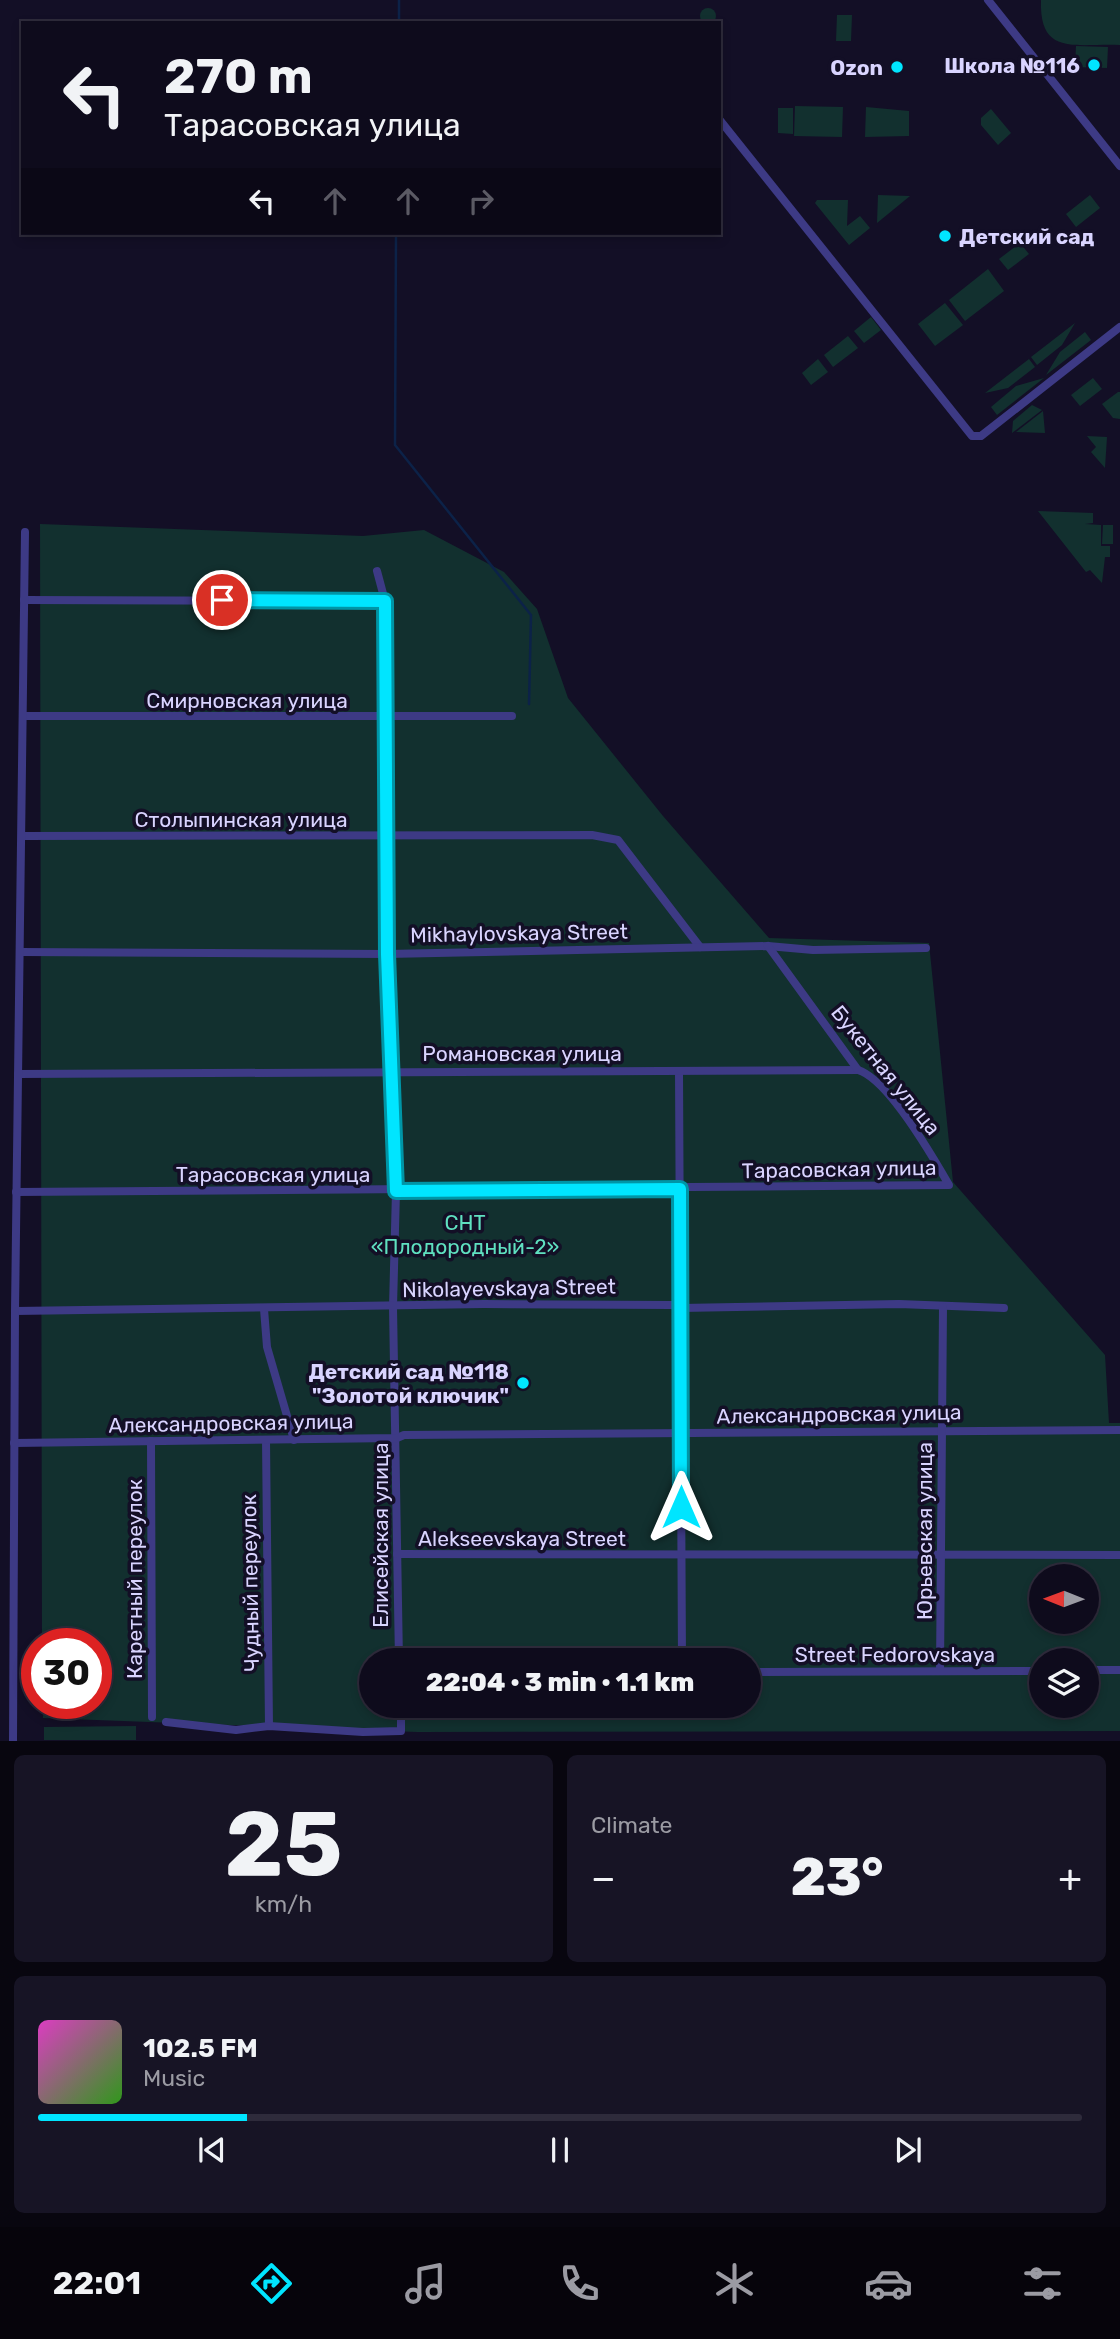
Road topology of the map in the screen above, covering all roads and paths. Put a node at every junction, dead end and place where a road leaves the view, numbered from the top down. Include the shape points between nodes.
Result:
1 (988, 0) edge
2 (721, 122) edge
3 (1120, 166) edge
4 (1120, 327) edge
5 (25, 531) dead end
6 (377, 572) dead end
7 (24, 600) junction
8 (385, 601) junction
9 (23, 716) junction
10 (512, 716) dead end
11 (386, 718) junction
12 (22, 836) junction
13 (387, 836) junction
14 (768, 946) junction
15 (700, 947) junction
16 (926, 948) dead end
17 (19, 952) junction
18 (387, 954) junction
19 (391, 1070) junction
20 (858, 1070) junction
21 (680, 1072) junction
22 (18, 1074) junction
23 (949, 1185) joint
24 (680, 1189) junction
25 (396, 1191) junction
26 (16, 1192) junction
27 (393, 1307) junction
28 (943, 1307) junction
29 (681, 1308) junction
30 (1004, 1308) dead end
31 (264, 1309) junction
32 (15, 1311) junction
33 (942, 1429) junction
34 (1120, 1430) edge
35 (681, 1433) junction
36 (397, 1438) junction
37 (266, 1440) junction
38 (295, 1440) junction
39 (151, 1441) junction
40 (14, 1443) junction
41 (397, 1555) junction
42 (1120, 1555) edge
43 (681, 1556) junction
44 (941, 1556) junction
45 (399, 1648) edge
46 (682, 1648) edge
47 (1099, 1670) edge
48 (1120, 1670) edge
49 (940, 1671) junction
50 (1029, 1671) edge
51 (761, 1672) edge
52 (152, 1717) dead end
53 (401, 1718) edge
54 (166, 1722) dead end
55 (269, 1726) junction
56 (13, 1741) edge

1 - 3 street
2 - 4 street via 972,436 981,436
5 - 7 street
6 - 8 street, Елисейская улица
7 - 8 street
7 - 9 street
8 - 11 street, Елисейская улица
9 - 11 street, Смирновская улица
9 - 12 street
10 - 11 street, Смирновская улица
11 - 13 street, Елисейская улица
12 - 13 street, Столыпинская улица
12 - 17 street
13 - 15 street, Столыпинская улица via 592,835 618,840
13 - 18 street, Елисейская улица
14 - 15 street, Mikhaylovskaya Street
14 - 16 street, Mikhaylovskaya Street
14 - 20 street, Букетная улица
15 - 18 street, Mikhaylovskaya Street
17 - 18 street, Mikhaylovskaya Street
17 - 22 street
18 - 19 street, Елисейская улица
19 - 21 street, Романовская улица
19 - 22 street, Романовская улица
19 - 25 street, Елисейская улица
20 - 21 street, Романовская улица
20 - 23 street, Букетная улица via 877,1080 933,1155
21 - 24 street
22 - 26 street
23 - 24 street, Тарасовская улица
24 - 25 street, Тарасовская улица
24 - 29 street
25 - 26 street, Тарасовская улица
25 - 27 street, Елисейская улица
26 - 32 street
27 - 29 street, Nikolayevskaya Street
27 - 31 street, Nikolayevskaya Street
27 - 36 street, Елисейская улица
28 - 29 street, Nikolayevskaya Street
28 - 30 street, Nikolayevskaya Street
28 - 33 street, Юрьевская улица
29 - 35 street
31 - 32 street, Nikolayevskaya Street
31 - 38 street via 267,1347
32 - 40 street
33 - 34 street, Александровская улица
33 - 35 street, Александровская улица
33 - 44 street, Юрьевская улица
35 - 36 street, Александровская улица
35 - 43 street
36 - 38 street, Александровская улица
36 - 41 street, Елисейская улица
37 - 38 street, Александровская улица
37 - 39 street, Александровская улица
37 - 55 street, Чудный переулок
39 - 40 street, Александровская улица
39 - 52 street, Каретный переулок
40 - 56 street
41 - 43 street, Alekseevskaya Street
41 - 45 street, Елисейская улица
42 - 44 street, Alekseevskaya Street
43 - 44 street, Alekseevskaya Street
43 - 46 street
44 - 49 street, Юрьевская улица
47 - 48 street
49 - 50 street, Street Fedorovskaya
49 - 51 street, Street Fedorovskaya
53 - 55 street via 401,1731
54 - 55 street via 236,1730

